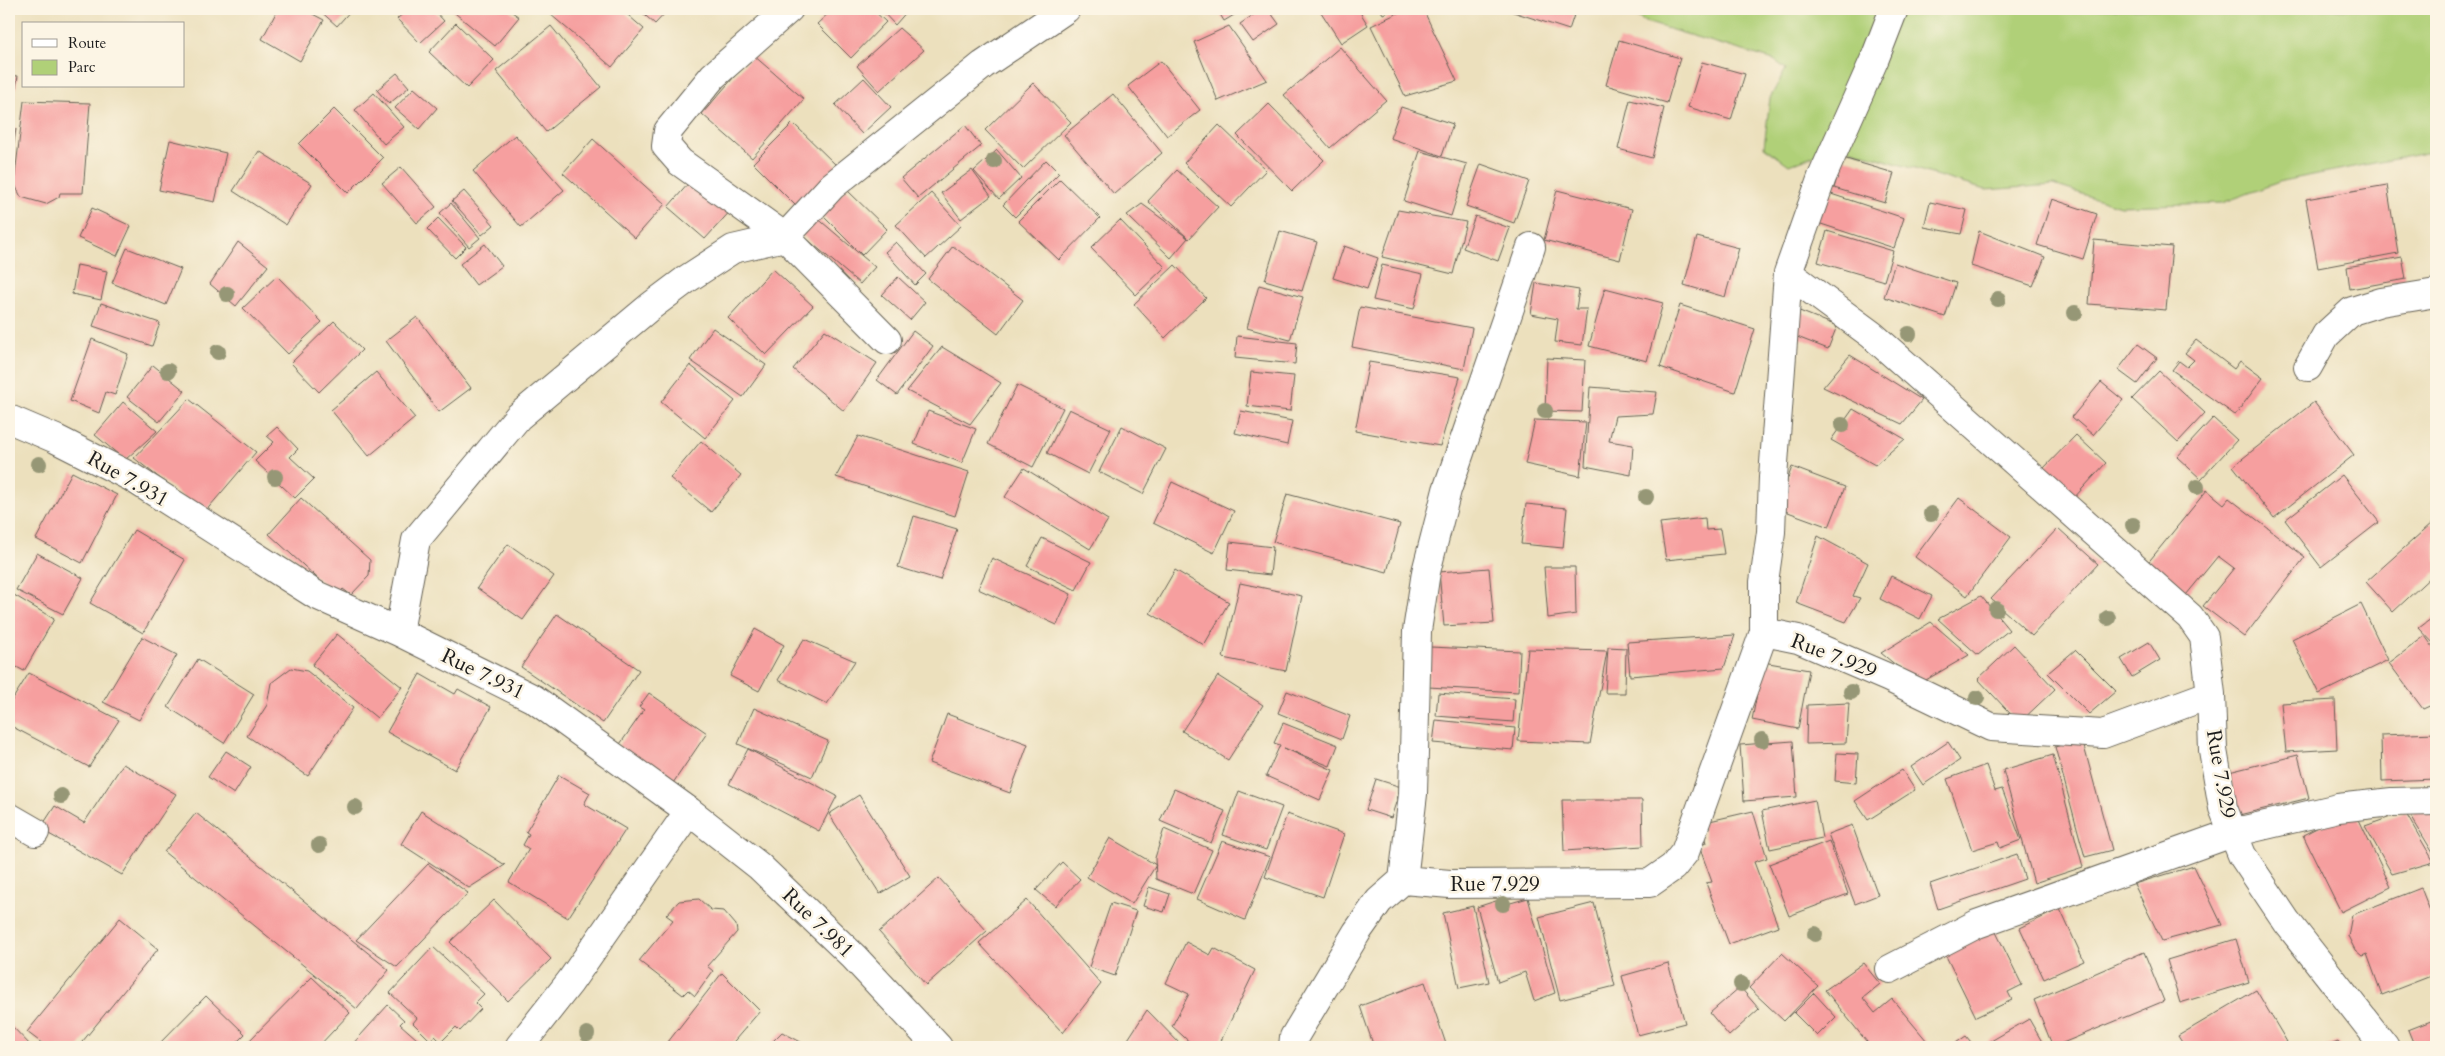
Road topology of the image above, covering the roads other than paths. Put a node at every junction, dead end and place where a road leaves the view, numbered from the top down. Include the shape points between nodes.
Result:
1 (789, 9) edge
2 (1066, 9) edge
3 (1894, 9) edge
4 (785, 237) junction
5 (1531, 247) dead end
6 (1788, 273) junction
7 (2436, 292) edge
8 (887, 340) dead end
9 (2308, 367) dead end
10 (9, 419) edge
11 (399, 632) junction
12 (1764, 632) junction
13 (2211, 694) junction
14 (2436, 801) edge
15 (689, 811) junction
16 (9, 817) edge
17 (35, 832) dead end
18 (2232, 833) junction
19 (1403, 880) junction
20 (1890, 969) dead end
21 (519, 1047) edge
22 (938, 1047) edge
23 (1293, 1047) edge
24 (2385, 1047) edge

1 - 4 street via 713,76 668,131 666,146 680,162
2 - 4 street via 983,65 832,186
3 - 6 street via 1822,177
4 - 8 street
4 - 11 street via 733,249 688,279 650,306 518,417 416,540
5 - 19 street via 1447,490 1426,572 1417,631 1413,794
6 - 12 street via 1772,477 1771,532 1764,582
6 - 13 street via 1872,335 2190,617 2204,637
7 - 9 street via 2352,311 2326,335
10 - 11 street, Rue 7.931 via 131,477 316,595
11 - 15 street, Rue 7.931 via 534,699
12 - 13 street, Rue 7.929 via 1798,640 1890,678 1991,727 2103,734
12 - 19 street, Rue 7.929 via 1686,852 1673,867 1650,883 1450,884
13 - 18 street, Rue 7.929 via 2213,750 2223,808
14 - 18 street via 2338,808
15 - 21 street via 570,982
15 - 22 street, Rue 7.981 via 759,866 854,957
16 - 17 street
18 - 20 street via 1977,924
18 - 24 street, Rue 7.929 via 2286,922
19 - 23 street via 1379,901 1357,932 1294,1037

